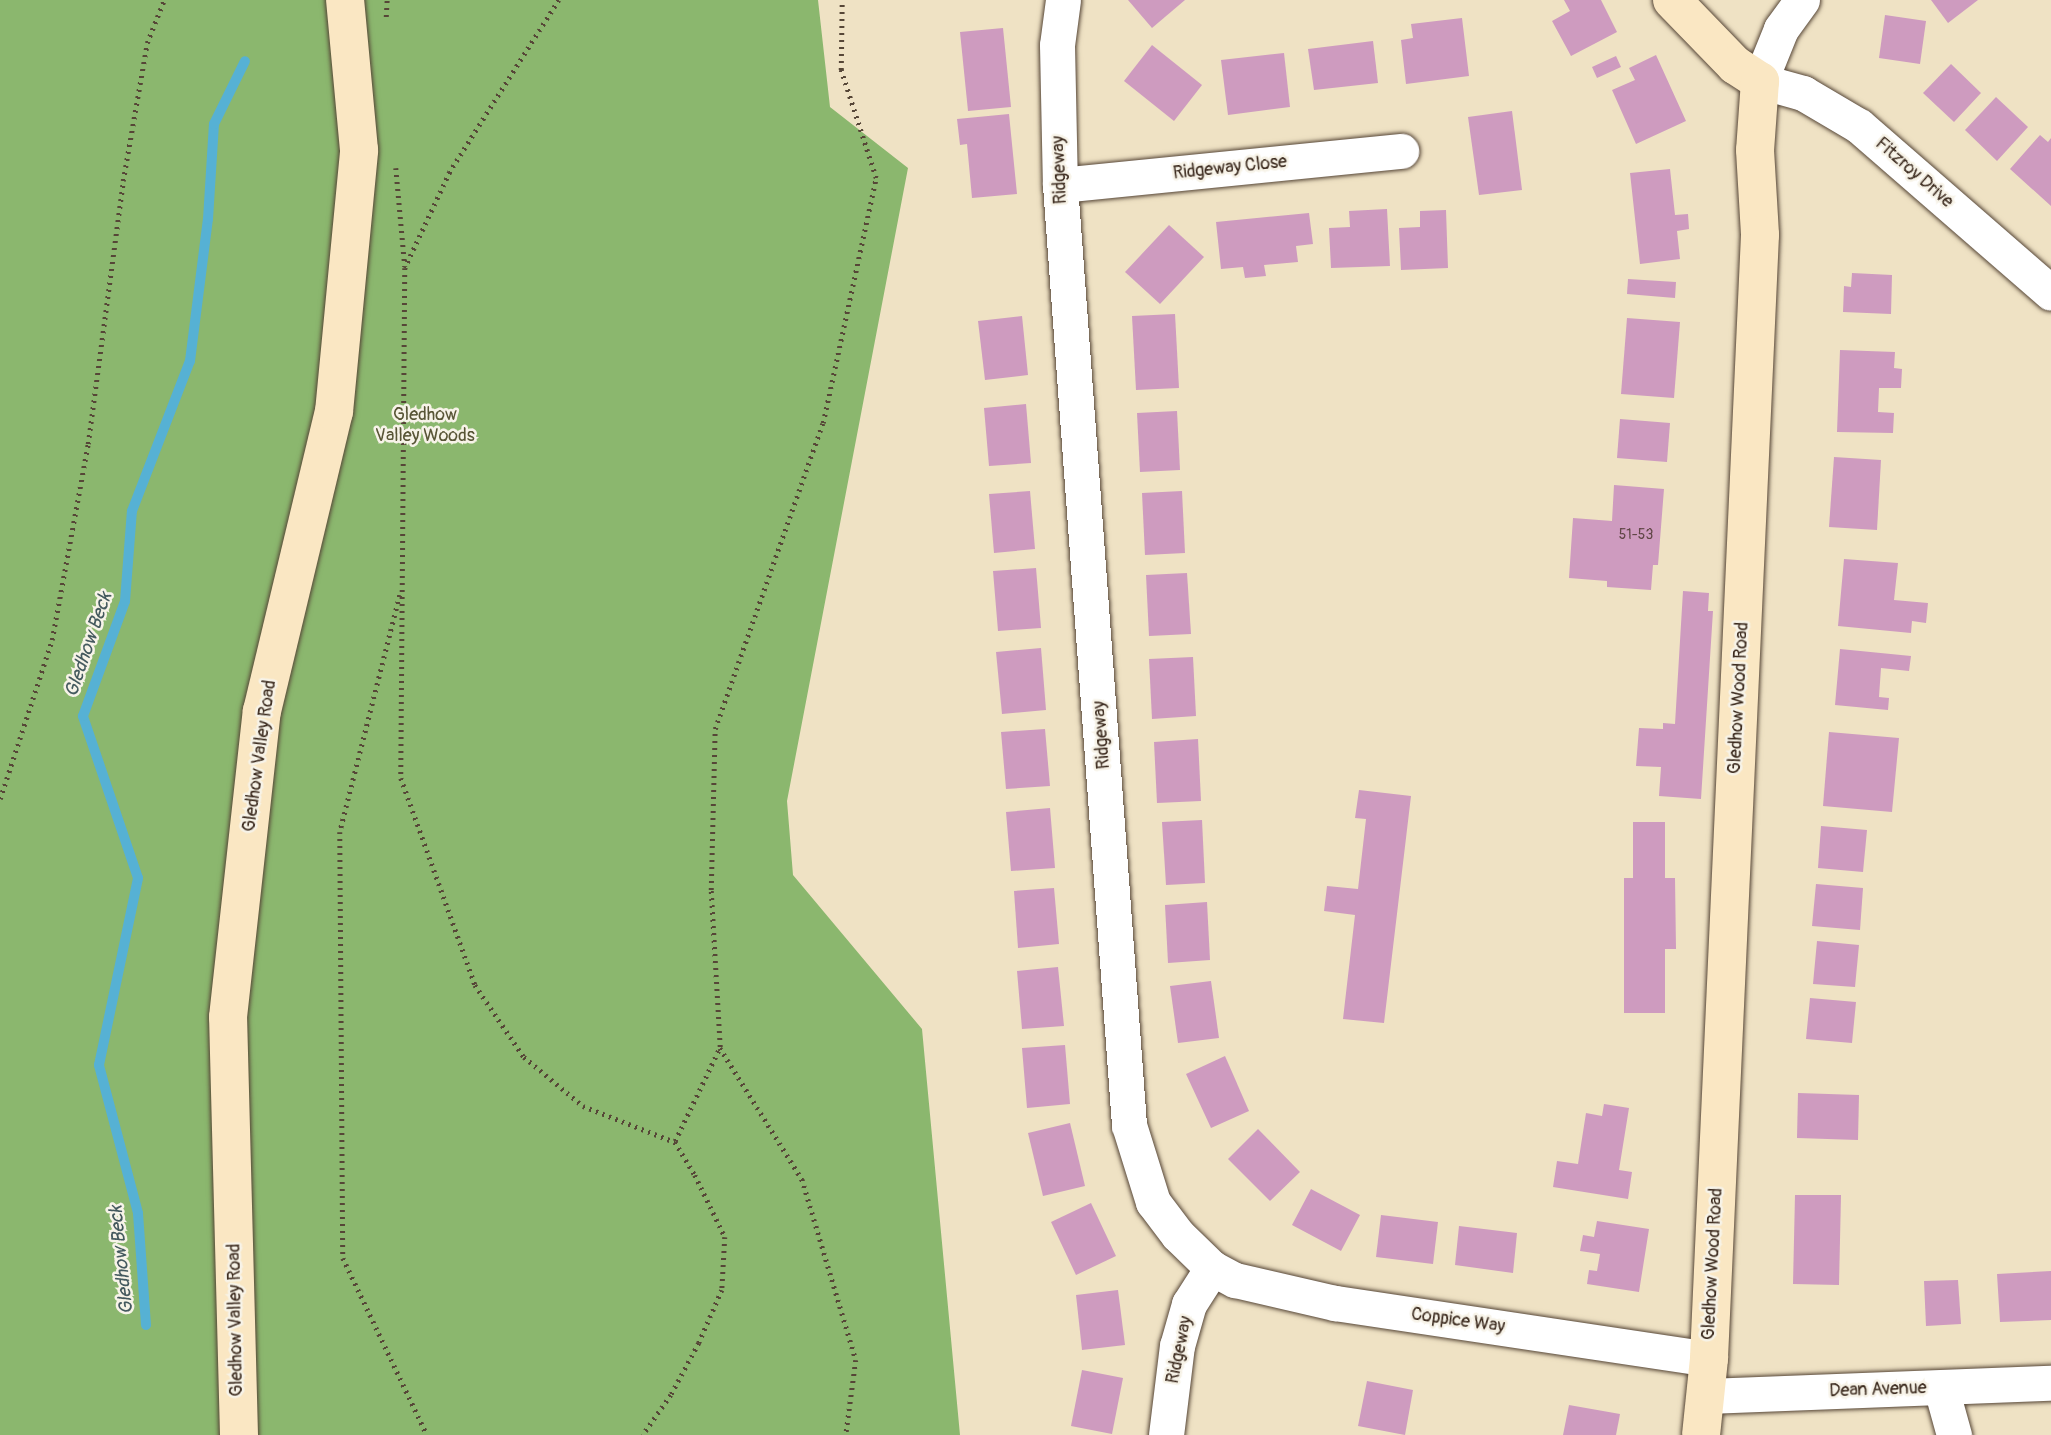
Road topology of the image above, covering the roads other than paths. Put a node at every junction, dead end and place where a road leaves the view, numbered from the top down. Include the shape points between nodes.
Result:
1 (345, 0) edge
2 (1063, 0) edge
3 (1672, 0) edge
4 (1802, 0) edge
5 (1760, 81) junction
6 (1401, 151) dead end
7 (1060, 185) junction
8 (2051, 293) edge
9 (1212, 1268) junction
10 (1707, 1377) junction
11 (2051, 1383) edge
12 (1941, 1388) junction
13 (239, 1435) edge
14 (1166, 1435) edge
15 (1702, 1435) edge
16 (1954, 1435) edge

1 - 13 street, Gledhow Valley Road via 359,150 334,412 262,711 228,1017
2 - 7 street, Ridgeway via 1057,44
3 - 5 street via 1727,57
4 - 5 street via 1782,29
5 - 8 street, Fitzroy Drive via 1803,93 1859,126
5 - 10 street, Gledhow Wood Road via 1755,150 1760,235
6 - 7 street, Ridgeway Close
7 - 9 street, Ridgeway via 1129,1125 1153,1202
9 - 10 street, Coppice Way via 1235,1280 1335,1303
9 - 14 street, Ridgeway via 1189,1304 1177,1346
10 - 12 street, Dean Avenue
10 - 15 street, Gledhow Wood Road
11 - 12 street, Dean Avenue
12 - 16 street

